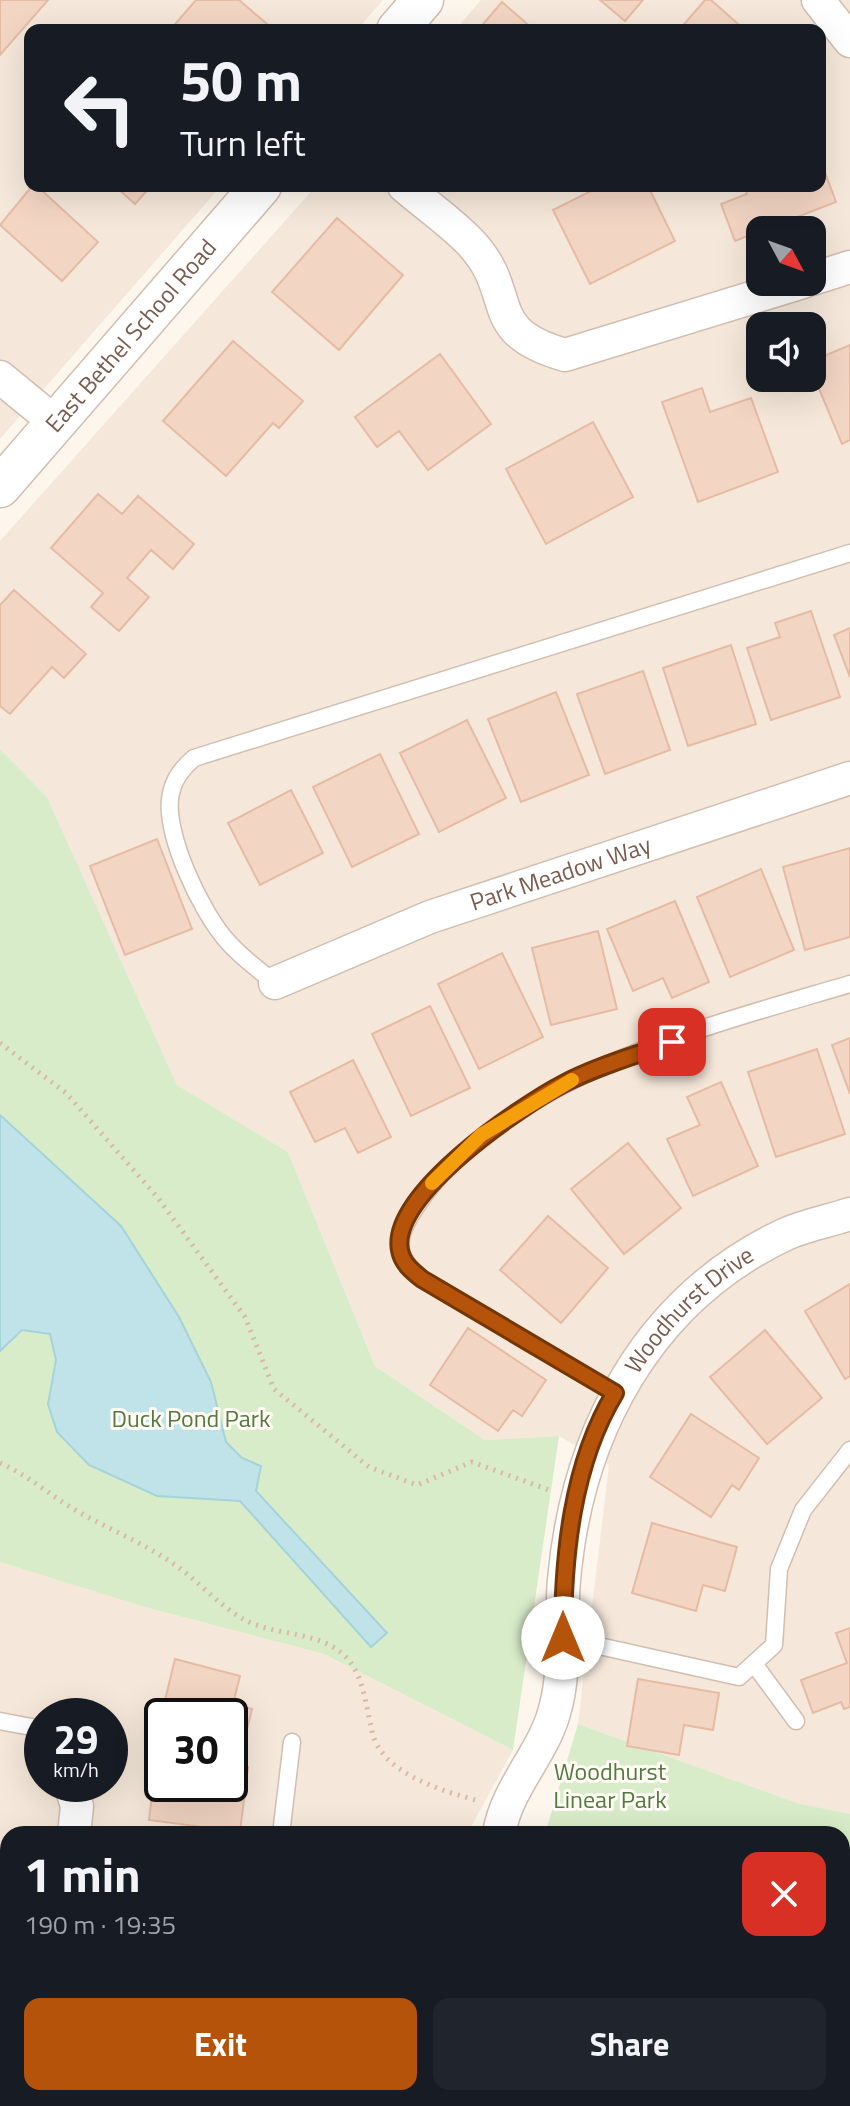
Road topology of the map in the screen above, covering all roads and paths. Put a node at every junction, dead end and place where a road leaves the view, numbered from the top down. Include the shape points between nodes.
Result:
1 (423, 0) edge
2 (818, 0) edge
3 (402, 24) edge
4 (850, 41) edge
5 (256, 192) edge
6 (411, 192) edge
7 (850, 267) edge
8 (826, 275) edge
9 (757, 296) edge
10 (0, 377) edge
11 (56, 423) junction
12 (0, 487) edge
13 (850, 553) edge
14 (850, 778) edge
15 (275, 983) joint
16 (850, 984) edge
17 (0, 1043) edge
18 (850, 1214) edge
19 (615, 1393) junction
20 (850, 1450) edge
21 (0, 1463) edge
22 (577, 1501) junction
23 (563, 1638) junction
24 (754, 1664) junction
25 (0, 1721) edge
26 (796, 1721) dead end
27 (24, 1726) edge
28 (292, 1742) dead end
29 (480, 1801) dead end
30 (76, 1802) edge
31 (75, 1826) edge
32 (282, 1826) edge
33 (502, 1826) edge

1 - 3 street
2 - 4 street
5 - 11 street, East Bethel School Road
6 - 9 street via 472,245 499,289 508,325 532,345 565,355
7 - 8 street
10 - 11 street
11 - 12 street, East Bethel School Road
13 - 15 lane via 194,758 179,771 170,795 171,828 181,856 227,942
14 - 15 street, Park Meadow Way via 430,917
16 - 19 lane via 699,1031 564,1083 481,1135 431,1184 404,1225 399,1248 406,1266 422,1279
17 - 22 path via 66,1093 158,1198 245,1317 274,1389 369,1467 417,1485 472,1462
18 - 19 street, Woodhurst Drive via 787,1234 693,1295 641,1353
19 - 22 street, Woodhurst Drive via 581,1474
20 - 24 lane via 803,1510 779,1569 774,1645
21 - 29 path via 176,1565 243,1619 282,1634 318,1638 347,1658 366,1697 372,1735 391,1761 427,1787
22 - 23 street, Woodhurst Drive via 563,1580
23 - 24 lane via 739,1677
23 - 33 street, Woodhurst Drive via 554,1715
24 - 26 lane
25 - 27 lane
28 - 32 lane
30 - 31 street

